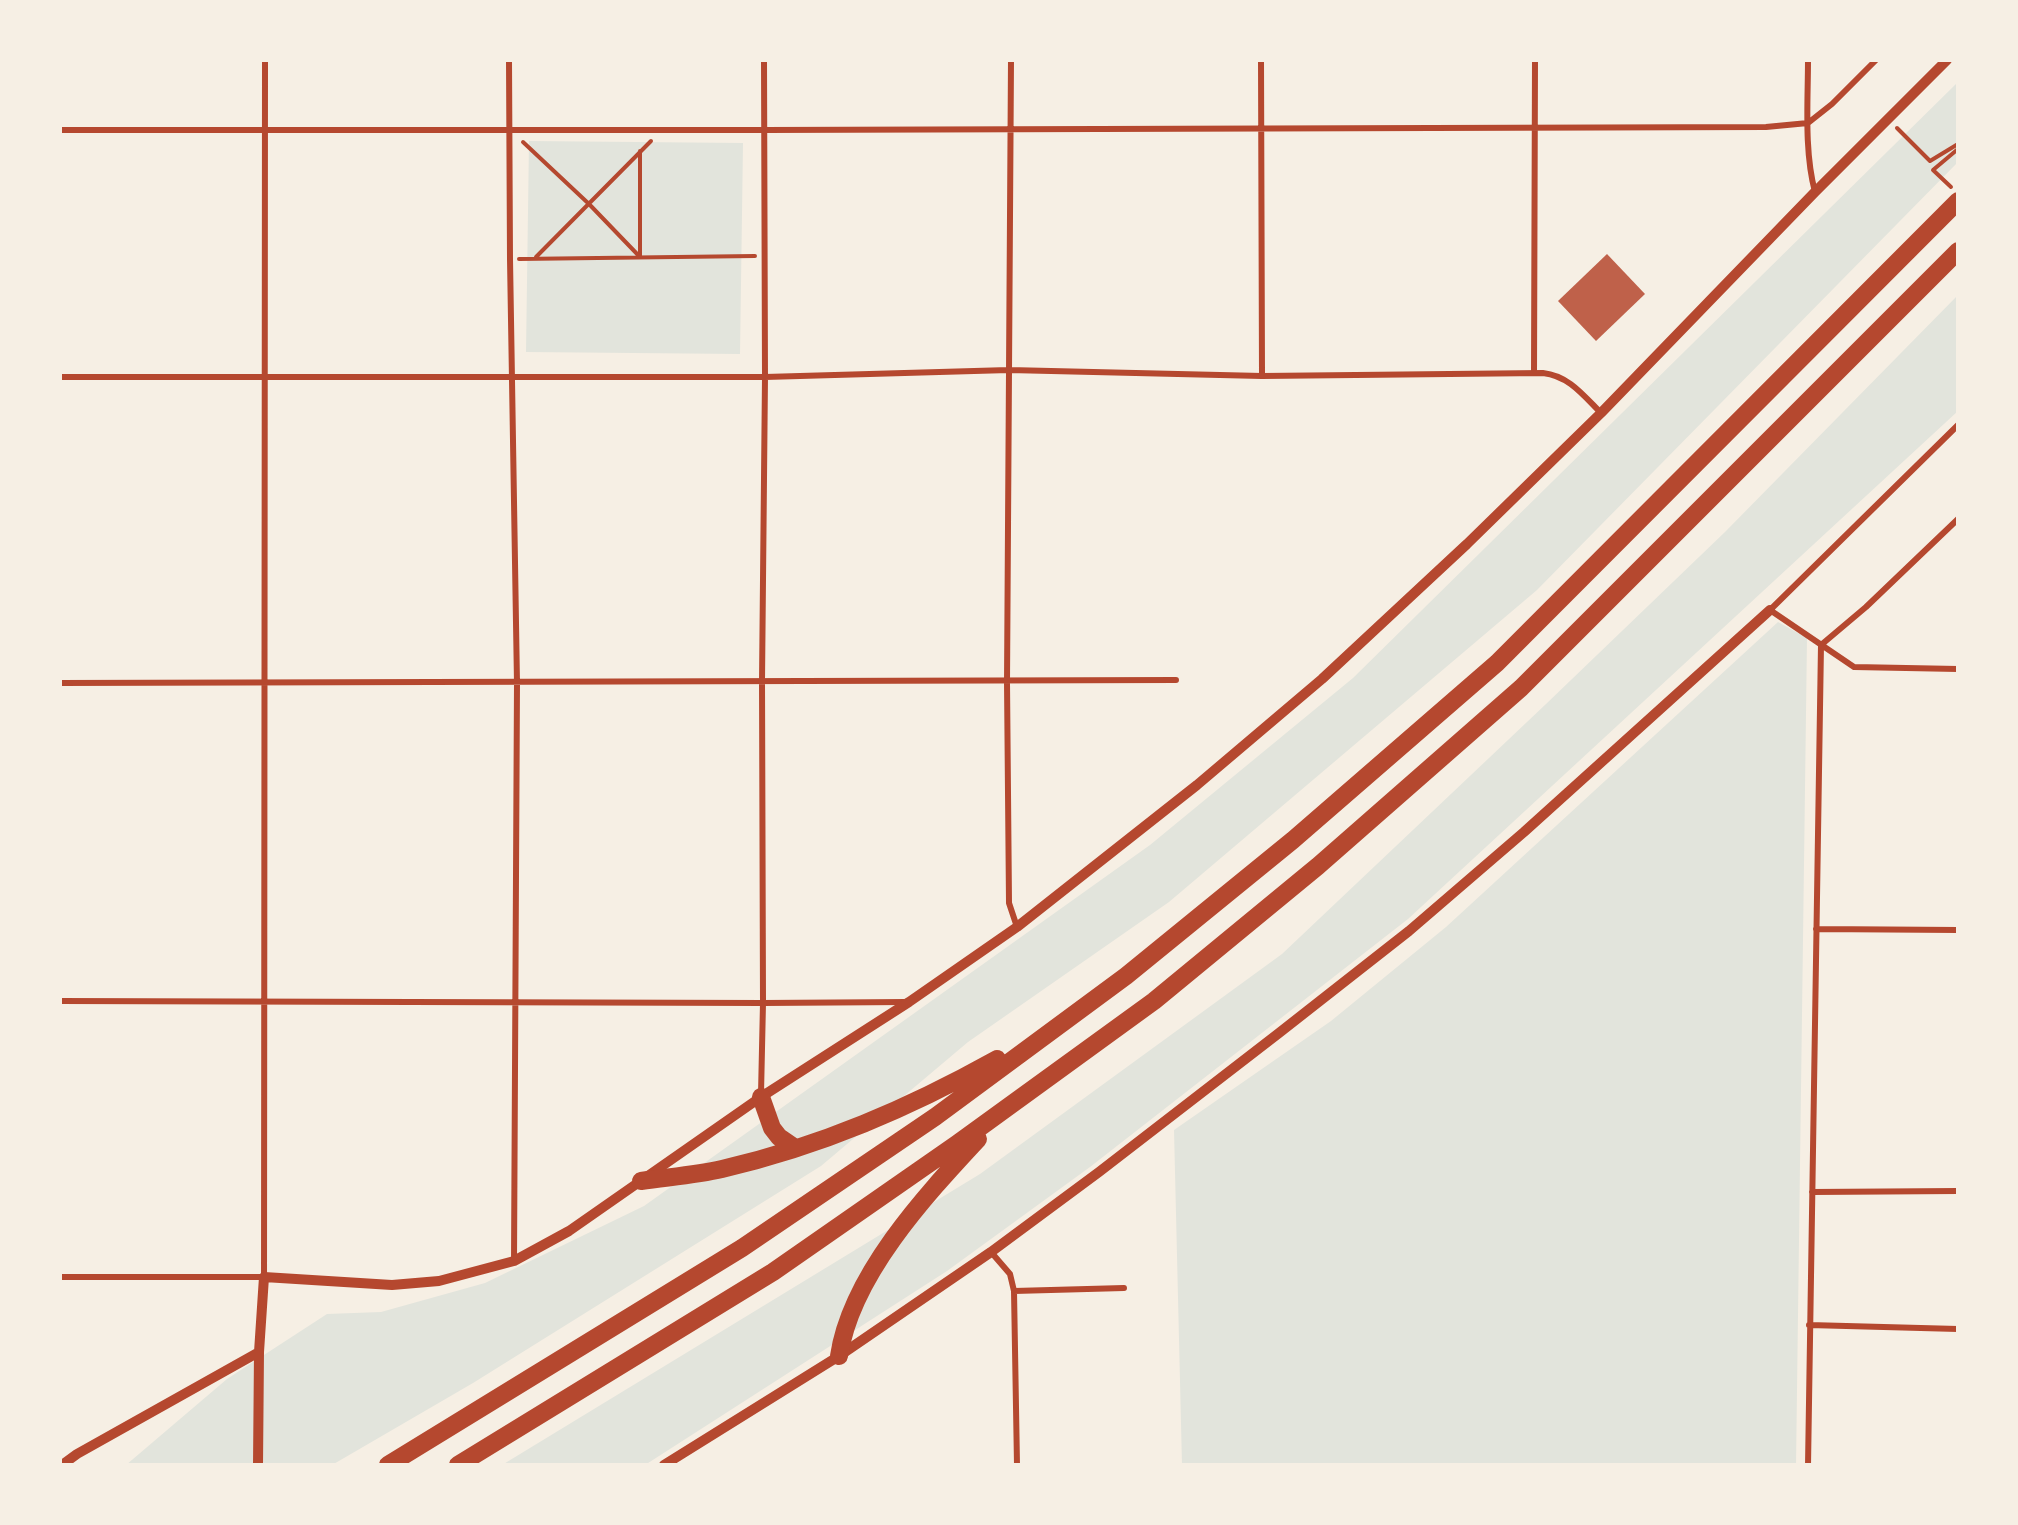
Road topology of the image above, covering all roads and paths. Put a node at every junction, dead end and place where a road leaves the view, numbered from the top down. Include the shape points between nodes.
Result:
1 (265, 60) edge
2 (509, 60) edge
3 (764, 60) edge
4 (1011, 60) edge
5 (1262, 60) edge
6 (1535, 60) edge
7 (1808, 60) edge
8 (1876, 60) edge
9 (1947, 60) edge
10 (1888, 119) junction
11 (1808, 123) junction
12 (1535, 128) junction
13 (508, 129) junction
14 (1010, 129) junction
15 (1262, 129) junction
16 (60, 130) edge
17 (265, 130) junction
18 (661, 130) junction
19 (765, 130) junction
20 (1958, 144) edge
21 (1958, 149) edge
22 (640, 151) junction
23 (1815, 192) junction
24 (1958, 194) edge
25 (1958, 201) edge
26 (589, 204) junction
27 (1958, 251) edge
28 (765, 256) junction
29 (640, 257) junction
30 (535, 258) junction
31 (510, 259) junction
32 (1009, 370) junction
33 (1534, 373) junction
34 (1262, 376) junction
35 (60, 377) edge
36 (265, 377) junction
37 (511, 377) junction
38 (765, 377) junction
39 (1601, 412) junction
40 (1958, 425) edge
41 (1958, 519) edge
42 (1770, 609) junction
43 (1821, 645) junction
44 (1958, 669) edge
45 (1176, 680) dead end
46 (762, 681) junction
47 (1007, 682) junction
48 (60, 683) edge
49 (265, 683) junction
50 (517, 683) junction
51 (1017, 927) junction
52 (1816, 929) junction
53 (1958, 930) edge
54 (60, 1000) edge
55 (264, 1001) junction
56 (516, 1001) junction
57 (909, 1002) junction
58 (763, 1003) junction
59 (1059, 1025) junction
60 (761, 1097) junction
61 (1008, 1107) junction
62 (795, 1148) junction
63 (641, 1181) junction
64 (1958, 1191) edge
65 (1812, 1192) junction
66 (991, 1252) junction
67 (514, 1261) junction
68 (60, 1277) edge
69 (264, 1277) junction
70 (1124, 1288) dead end
71 (1014, 1291) junction
72 (1809, 1325) junction
73 (1958, 1329) edge
74 (259, 1352) junction
75 (839, 1356) junction
76 (62, 1465) edge
77 (258, 1465) edge
78 (388, 1465) edge
79 (458, 1465) edge
80 (664, 1465) edge
81 (1017, 1465) edge
82 (1808, 1465) edge

1 - 17 street
2 - 13 street
3 - 19 street
4 - 14 street
5 - 15 street
6 - 12 street
7 - 11 street
8 - 11 street
9 - 10 street
10 - 20 path via 1930,161
10 - 23 street
11 - 12 street via 1766,127
11 - 23 street
12 - 15 street
12 - 33 street
13 - 17 street
13 - 18 street
13 - 26 path
13 - 31 street
14 - 15 street
14 - 19 street
14 - 32 street
15 - 34 street
16 - 17 street
17 - 36 street
18 - 19 street
18 - 22 path
19 - 28 street
21 - 24 path via 1934,170
22 - 26 path
22 - 29 path
23 - 39 street
25 - 59 highway via 1497,663 1293,840 1126,976
26 - 29 path
26 - 30 path
27 - 61 highway via 1521,688 1318,866 1154,1001
28 - 29 path
28 - 38 street
29 - 30 path
30 - 31 path
31 - 37 street
32 - 34 street
32 - 38 street
32 - 47 street
33 - 34 street
33 - 39 street via 1556,375 1568,381
35 - 36 street
36 - 37 street
36 - 49 street
37 - 38 street
37 - 50 street
38 - 46 street
39 - 51 street via 1322,679 1197,785
40 - 42 street
41 - 43 street
42 - 43 street
42 - 66 street via 1409,931
43 - 44 street via 1854,667
43 - 52 street
45 - 47 street
46 - 47 street
46 - 50 street
46 - 58 street
47 - 51 street via 1009,903
48 - 49 street
49 - 50 street
49 - 55 street
50 - 56 street
51 - 57 street
52 - 53 street
52 - 65 street
54 - 55 street
55 - 56 street
55 - 69 street
56 - 58 street
56 - 67 street
57 - 58 street
57 - 60 street
58 - 60 street
59 - 62 highway via 908,1106 847,1132
59 - 78 highway via 935,1117 742,1248
60 - 62 highway via 772,1128
60 - 63 street
61 - 75 highway via 941,1179 875,1265 848,1318
61 - 79 highway via 773,1272
62 - 63 highway via 721,1169
63 - 67 street via 568,1231
64 - 65 street
65 - 72 street
66 - 71 street via 1010,1274
66 - 75 street
67 - 69 street via 439,1281 392,1285
68 - 69 street
69 - 74 street
70 - 71 street
71 - 81 street
72 - 73 street
72 - 82 street
74 - 76 street
74 - 77 street
75 - 80 street

